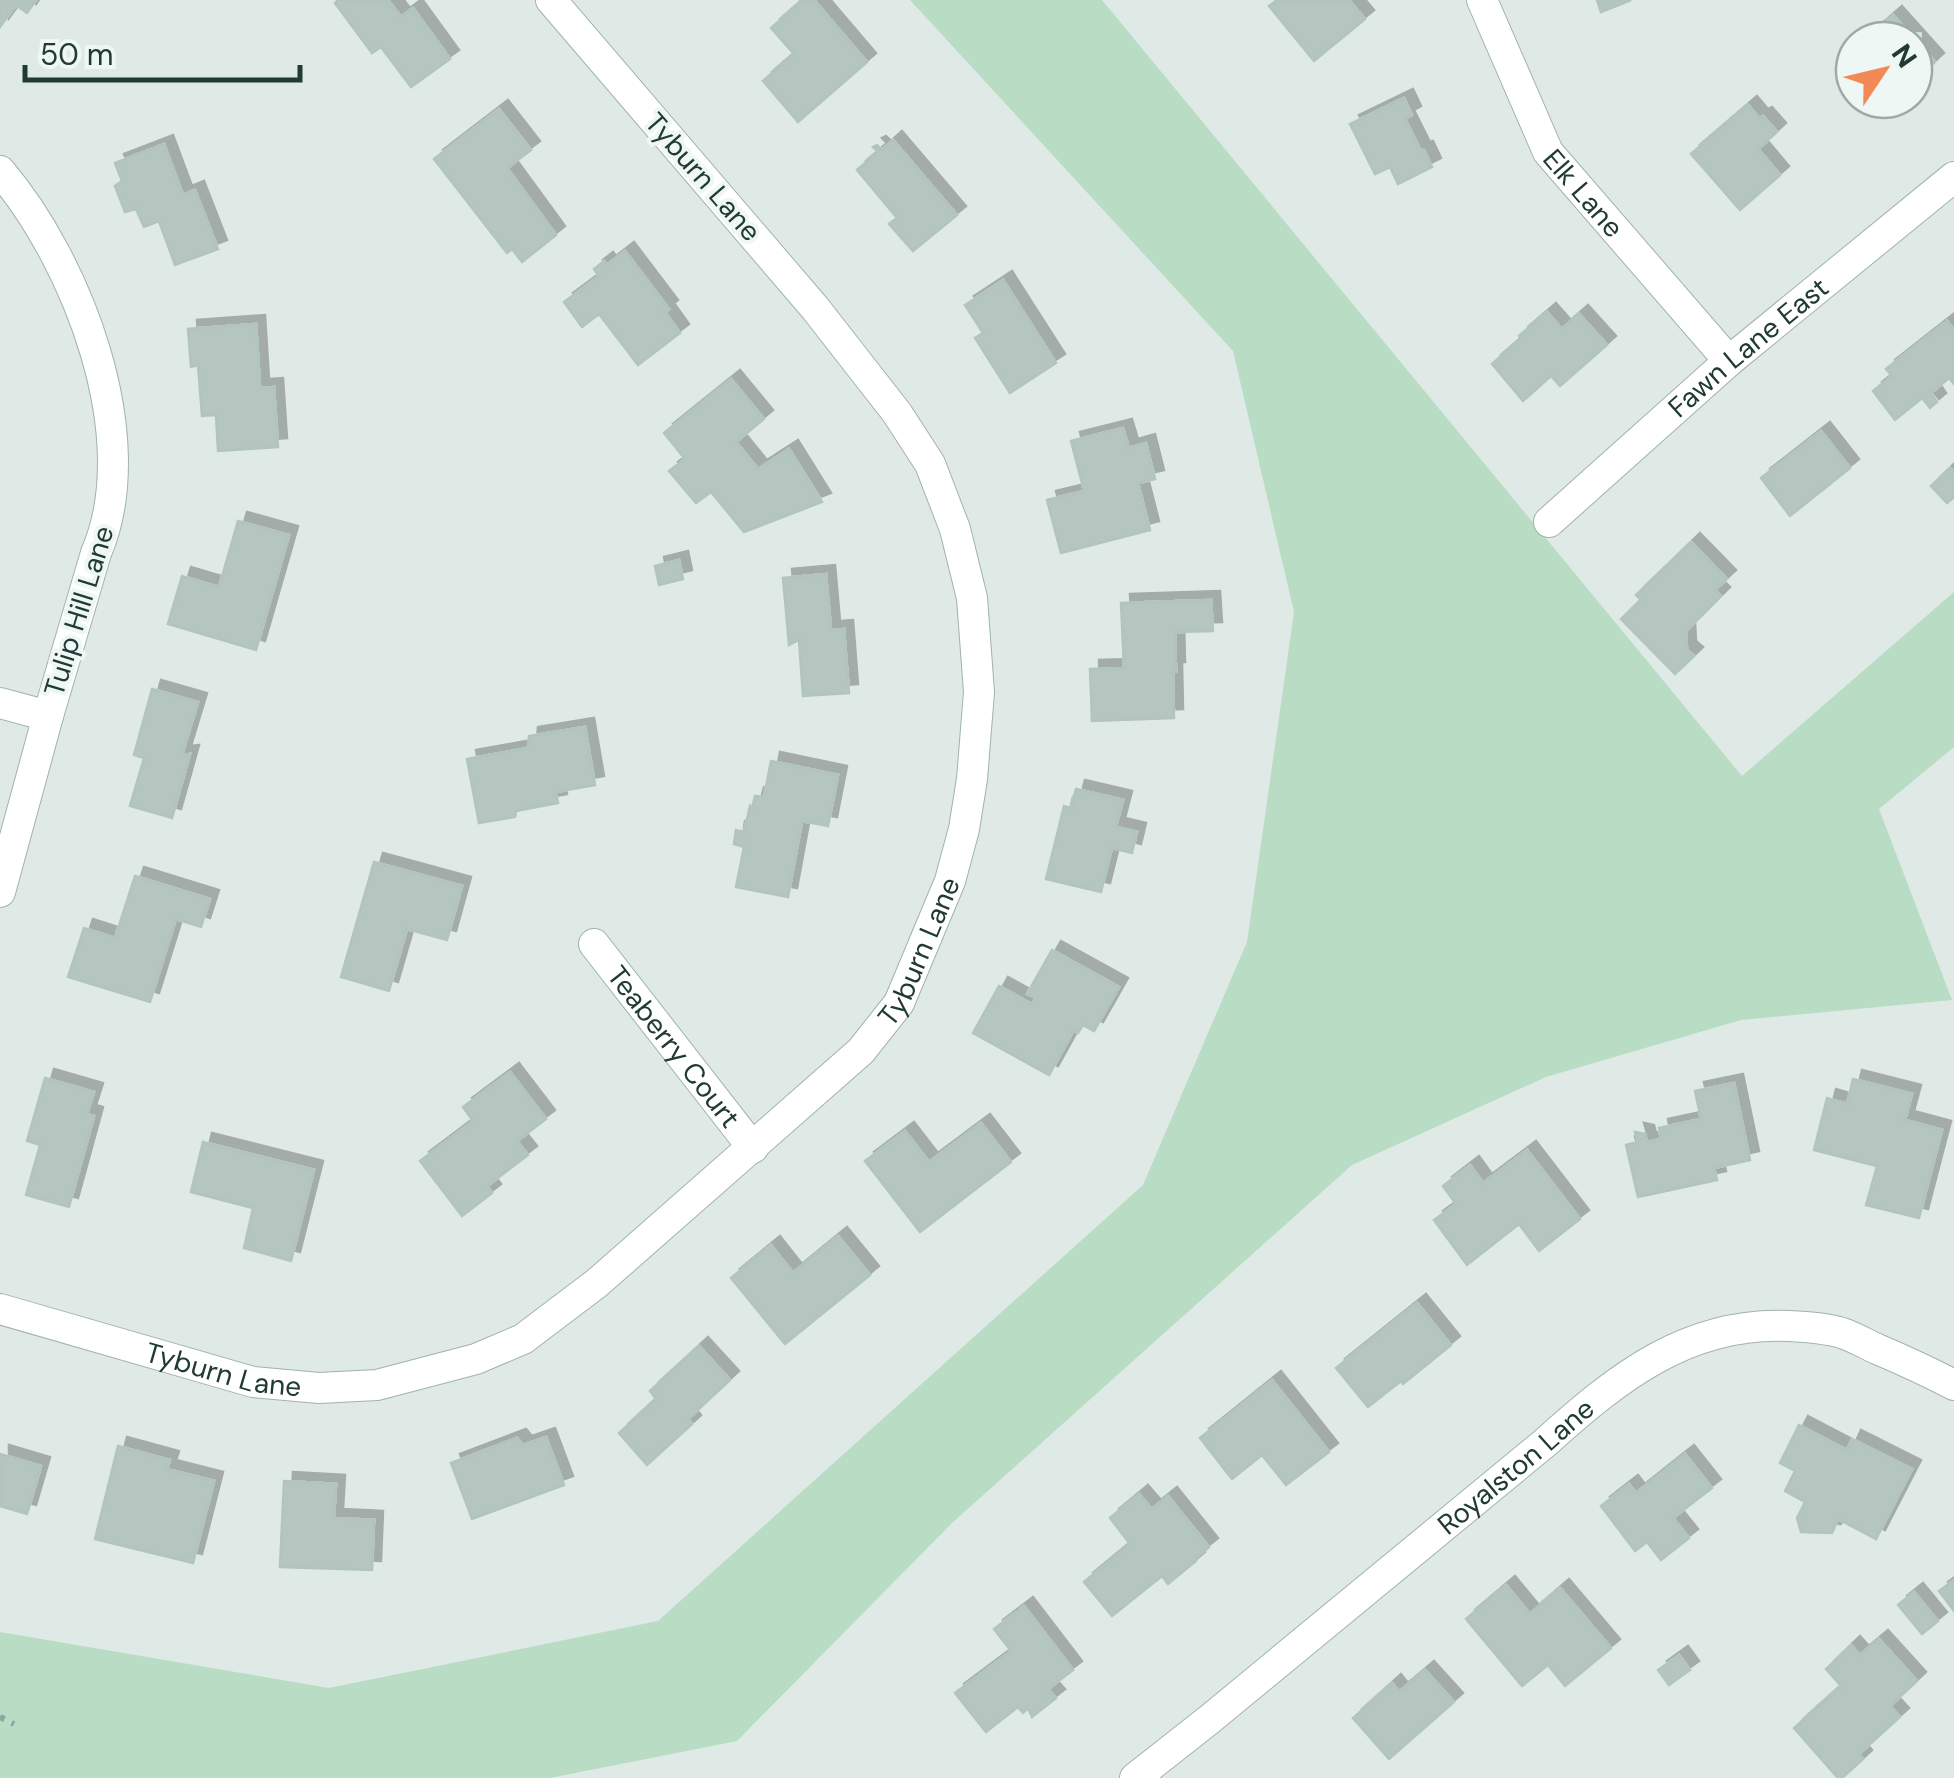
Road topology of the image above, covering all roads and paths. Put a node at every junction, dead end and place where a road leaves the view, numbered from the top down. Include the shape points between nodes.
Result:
1 (552, 0) edge
2 (1482, 0) edge
3 (0, 171) edge
4 (1954, 177) edge
5 (1729, 360) junction
6 (1549, 522) dead end
7 (0, 703) edge
8 (48, 716) junction
9 (0, 892) edge
10 (594, 944) dead end
11 (753, 1148) junction
12 (0, 1310) edge
13 (1954, 1385) edge
14 (0, 1717) edge
15 (14, 1724) dead end
16 (1135, 1778) edge

1 - 11 street, Tyburn Lane via 897,414 930,464 972,598 979,692 974,762 950,881 899,1003 861,1051
2 - 5 street, Elk Lane via 1548,152
3 - 8 street, Tulip Hill Lane via 24,198 79,302 112,434 106,528
4 - 5 street, Fawn Lane East
5 - 6 street, Fawn Lane East
7 - 8 street
8 - 9 street, Tulip Hill Lane
10 - 11 street, Teaberry Court
11 - 12 street, Tyburn Lane via 523,1338 476,1359 377,1385 253,1382
13 - 16 street, Royalston Lane via 1842,1333 1813,1327 1740,1328 1672,1349 1593,1400
14 - 15 path

